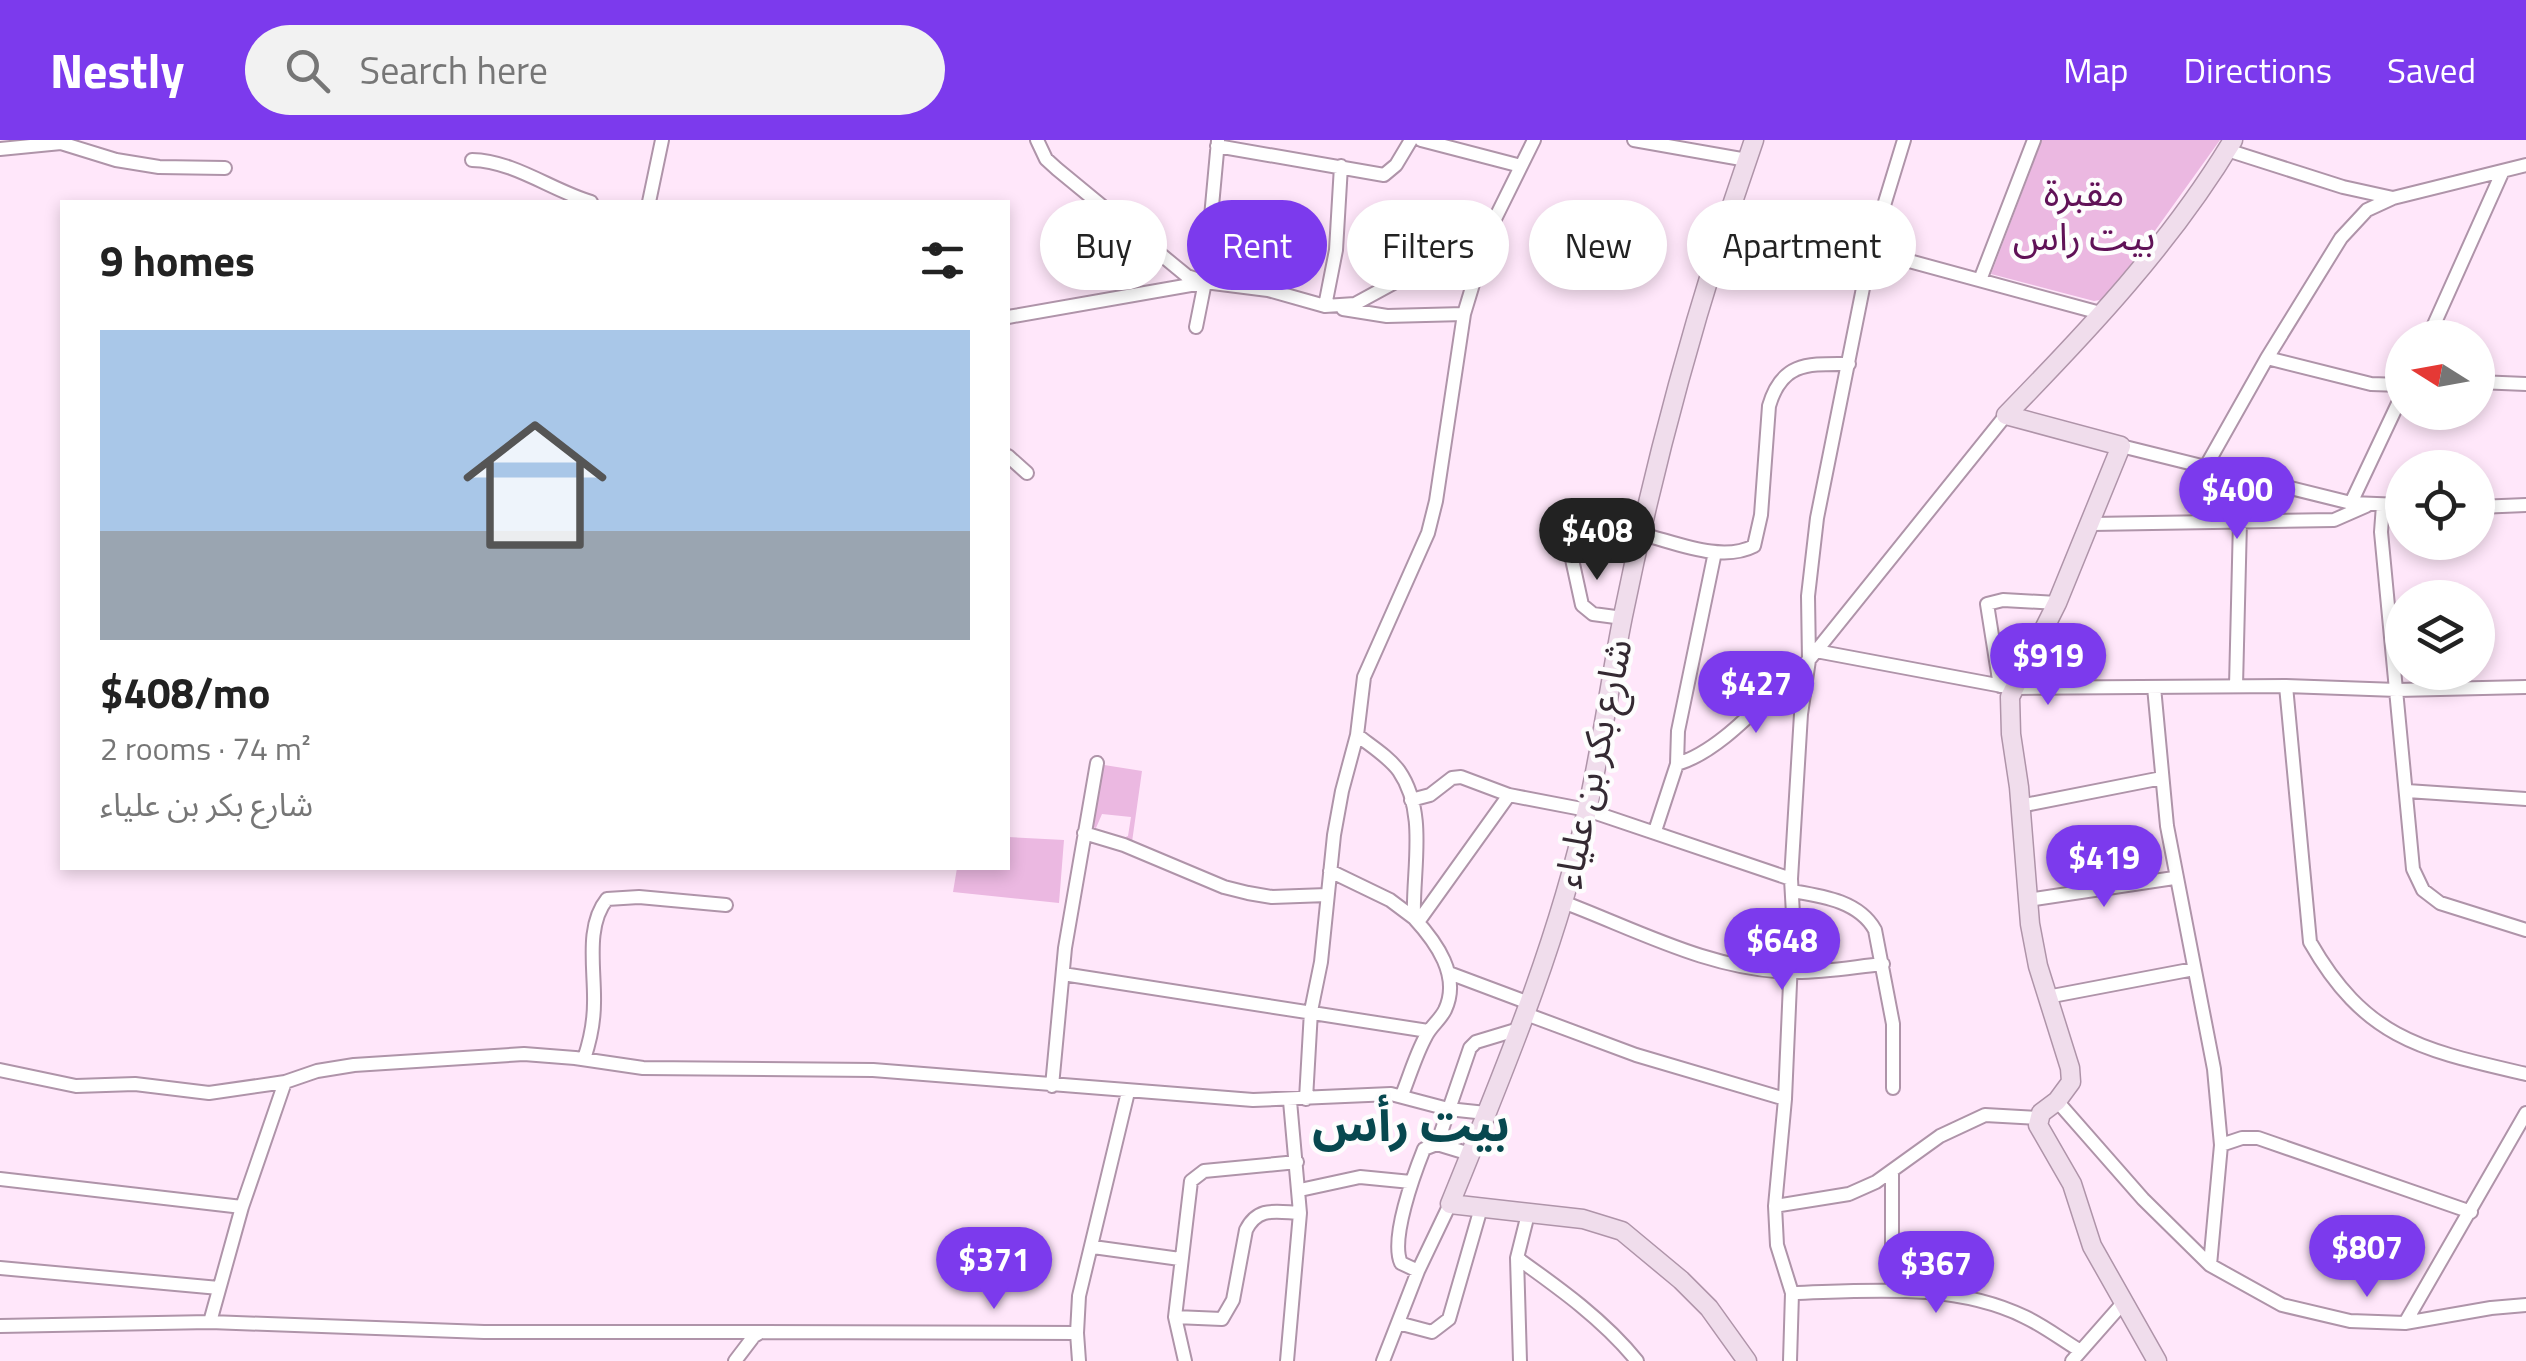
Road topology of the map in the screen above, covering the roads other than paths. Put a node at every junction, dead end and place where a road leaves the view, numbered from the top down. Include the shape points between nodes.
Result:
1 (662, 140) edge
2 (1037, 140) edge
3 (1412, 140) edge
4 (1421, 140) edge
5 (1534, 140) edge
6 (1634, 140) edge
7 (1754, 140) edge
8 (1904, 140) edge
9 (2034, 140) edge
10 (1218, 143) edge
11 (2230, 145) edge
12 (0, 149) edge
13 (472, 160) dead end
14 (1747, 160) junction
15 (2526, 165) edge
16 (1342, 166) junction
17 (1521, 166) junction
18 (224, 168) dead end
19 (2502, 173) junction
20 (2342, 187) junction
21 (2393, 198) junction
22 (584, 200) edge
23 (649, 200) edge
24 (1213, 200) edge
25 (1504, 200) edge
26 (1732, 200) edge
27 (1886, 200) edge
28 (2367, 210) junction
29 (1916, 261) edge
30 (1187, 275) edge
31 (1980, 280) junction
32 (1187, 285) edge
33 (1203, 290) edge
34 (1268, 290) edge
35 (1385, 290) edge
36 (1471, 290) edge
37 (1704, 290) edge
38 (1863, 290) edge
39 (1330, 307) junction
40 (1464, 314) junction
41 (2104, 314) junction
42 (1010, 317) edge
43 (2436, 320) edge
44 (1196, 327) dead end
45 (2267, 358) junction
46 (1849, 364) junction
47 (2524, 380) edge
48 (2495, 381) edge
49 (2385, 384) edge
50 (2006, 415) junction
51 (2385, 430) edge
52 (2121, 446) junction
53 (1010, 458) edge
54 (2205, 468) junction
55 (1027, 473) dead end
56 (2351, 503) junction
57 (2526, 504) edge
58 (2376, 505) junction
59 (2385, 505) edge
60 (2495, 506) edge
61 (2240, 520) junction
62 (2092, 524) junction
63 (1641, 534) junction
64 (1570, 550) dead end
65 (1715, 552) junction
66 (2385, 580) edge
67 (2058, 603) junction
68 (1622, 618) junction
69 (1813, 655) junction
70 (2236, 686) junction
71 (2286, 686) junction
72 (2007, 687) junction
73 (2154, 687) junction
74 (2526, 687) edge
75 (2495, 688) edge
76 (2385, 690) edge
77 (2397, 690) edge
78 (1357, 736) junction
79 (1097, 763) dead end
80 (1677, 764) junction
81 (2162, 778) junction
82 (2407, 791) junction
83 (1509, 795) junction
84 (1411, 800) junction
85 (2526, 800) edge
86 (2020, 806) junction
87 (1588, 810) junction
88 (1654, 832) junction
89 (1084, 833) junction
90 (1330, 872) junction
91 (2174, 878) junction
92 (1791, 885) junction
93 (1327, 895) junction
94 (2028, 900) junction
95 (1563, 902) junction
96 (726, 905) dead end
97 (1416, 920) junction
98 (2526, 930) edge
99 (1883, 964) junction
100 (2194, 970) junction
101 (1790, 972) junction
102 (1448, 973) junction
103 (1063, 974) junction
104 (2047, 997) junction
105 (1312, 1011) junction
106 (1525, 1015) junction
107 (1428, 1031) junction
108 (584, 1059) junction
109 (0, 1070) edge
110 (2526, 1074) edge
111 (285, 1082) junction
112 (1052, 1086) junction
113 (1893, 1088) dead end
114 (1128, 1092) junction
115 (1402, 1095) junction
116 (1306, 1099) junction
117 (1290, 1100) junction
118 (1786, 1100) junction
119 (2057, 1101) junction
120 (1448, 1109) junction
121 (2526, 1112) edge
122 (1486, 1114) junction
123 (2037, 1118) junction
124 (1437, 1144) junction
125 (2221, 1145) junction
126 (1470, 1154) junction
127 (1297, 1162) junction
128 (1892, 1172) junction
129 (0, 1180) edge
130 (1411, 1182) junction
131 (1300, 1190) junction
132 (1450, 1204) junction
133 (1775, 1206) junction
134 (242, 1208) junction
135 (1481, 1208) junction
136 (2471, 1212) junction
137 (1300, 1213) junction
138 (1528, 1214) junction
139 (1093, 1247) junction
140 (1517, 1258) junction
141 (1180, 1259) junction
142 (2210, 1264) junction
143 (0, 1268) edge
144 (1418, 1271) junction
145 (219, 1288) junction
146 (1892, 1290) junction
147 (1792, 1293) junction
148 (2122, 1304) junction
149 (2526, 1306) edge
150 (1175, 1317) junction
151 (210, 1322) junction
152 (1398, 1323) junction
153 (2406, 1323) junction
154 (0, 1326) edge
155 (761, 1332) junction
156 (1076, 1333) junction
157 (2075, 1355) edge
158 (735, 1361) edge
159 (1079, 1361) edge
160 (1185, 1361) edge
161 (1287, 1361) edge
162 (1383, 1361) edge
163 (1520, 1361) edge
164 (1637, 1361) edge
165 (1747, 1361) edge
166 (1790, 1361) edge
167 (2157, 1361) edge

1 - 23 street
2 - 30 street via 1057,169
3 - 16 street via 1384,175
4 - 17 street
5 - 17 street
6 - 14 street
7 - 14 street, شارع بكر بن علياء
8 - 27 street
9 - 31 street
10 - 16 street
10 - 24 street
11 - 20 street
11 - 41 street
12 - 18 street via 61,143 159,168
13 - 22 street via 508,167
14 - 26 street, شارع بكر بن علياء
15 - 19 street
16 - 39 street
17 - 25 street
19 - 21 street
19 - 43 street
20 - 21 street
20 - 28 street
21 - 28 street
28 - 45 street via 2341,238
29 - 31 street
31 - 41 street
32 - 42 street
33 - 44 street
34 - 39 street
35 - 39 street
36 - 40 street
37 - 63 street, شارع بكر بن علياء
38 - 46 street
39 - 40 street via 1387,316
40 - 78 street via 1428,533 1372,656
41 - 50 street
45 - 49 street
45 - 54 street
46 - 65 street via 1801,366 1783,376 1768,420 1758,536 1744,551
46 - 69 street via 1811,558
47 - 48 street
50 - 52 street
50 - 69 street
51 - 56 street
52 - 54 street
52 - 62 street
53 - 55 street
54 - 56 street
56 - 58 street
57 - 60 street
58 - 59 street
58 - 61 street via 2334,520
58 - 66 street
61 - 62 street
61 - 70 street
62 - 67 street
63 - 65 street
63 - 68 street, شارع بكر بن علياء
64 - 68 street via 1582,605 1593,614
65 - 80 street
67 - 72 street
67 - 72 street via 1988,604
68 - 87 street, شارع بكر بن علياء
69 - 72 street
69 - 80 street via 1719,740
69 - 92 street via 1800,714
70 - 71 street
70 - 73 street
71 - 76 street
71 - 110 street via 2310,942 2331,980 2376,1024 2415,1044
72 - 73 street
72 - 86 street
73 - 81 street
74 - 75 street
77 - 82 street
78 - 84 street via 1398,770
78 - 90 street
79 - 89 street
80 - 88 street
81 - 86 street
81 - 91 street
82 - 85 street
82 - 98 street via 2412,868 2423,890 2440,903
83 - 84 street via 1458,777
83 - 87 street
83 - 97 street
84 - 97 street via 1418,842 1412,873
86 - 94 street
87 - 88 street
87 - 95 street, شارع بكر بن علياء
88 - 92 street
89 - 93 street via 1248,893
89 - 103 street
90 - 93 street
90 - 97 street
91 - 94 street
91 - 100 street
92 - 99 street via 1868,917
92 - 101 street
93 - 105 street
94 - 104 street
95 - 101 street via 1684,953
95 - 106 street, شارع بكر بن علياء
96 - 108 street via 607,899 594,932 592,1033
97 - 102 street
99 - 101 street
99 - 113 street via 1894,1024
100 - 104 street
100 - 125 street
101 - 118 street
102 - 106 street
102 - 107 street via 1448,1005
103 - 105 street
103 - 112 street
104 - 119 street via 2070,1068 2071,1082
105 - 107 street
105 - 116 street
106 - 118 street
106 - 120 street via 1473,1044
106 - 122 street, شارع بكر بن علياء
107 - 115 street
108 - 111 street via 502,1054 418,1060 317,1071
108 - 112 street via 643,1068 873,1070
109 - 111 street via 76,1086 135,1084 203,1093
111 - 134 street
112 - 114 street
114 - 117 street
114 - 139 street
115 - 116 street
115 - 120 street
116 - 117 street
117 - 127 street
118 - 133 street
119 - 123 street
119 - 142 street
120 - 122 street
120 - 124 street
121 - 136 street
122 - 126 street, شارع بكر بن علياء
123 - 128 street via 1985,1116 1940,1136
123 - 148 street
124 - 126 street
124 - 130 street via 1424,1150
125 - 136 street via 2258,1138
125 - 142 street
126 - 132 street, شارع بكر بن علياء
127 - 131 street
127 - 141 street via 1194,1177
128 - 133 street via 1849,1194
128 - 146 street
129 - 134 street
130 - 131 street via 1360,1177
130 - 144 street via 1397,1258
131 - 137 street
132 - 135 street
132 - 144 street
133 - 147 street via 1777,1245
134 - 145 street
135 - 138 street
135 - 152 street via 1449,1318 1432,1332
136 - 153 street
137 - 150 street via 1266,1212 1250,1221 1233,1300 1222,1319
137 - 161 street
138 - 140 street
138 - 165 street via 1584,1219 1622,1231 1709,1308
139 - 141 street
139 - 156 street
140 - 163 street
140 - 164 street
141 - 150 street
142 - 153 street via 2282,1306 2350,1321
143 - 145 street
144 - 152 street
145 - 151 street
146 - 147 street
146 - 157 street via 1993,1304 2027,1318
147 - 166 street
148 - 157 street
148 - 167 street
149 - 153 street
150 - 160 street
151 - 154 street
151 - 155 street via 484,1332
152 - 162 street
155 - 156 street
155 - 158 street
156 - 159 street

